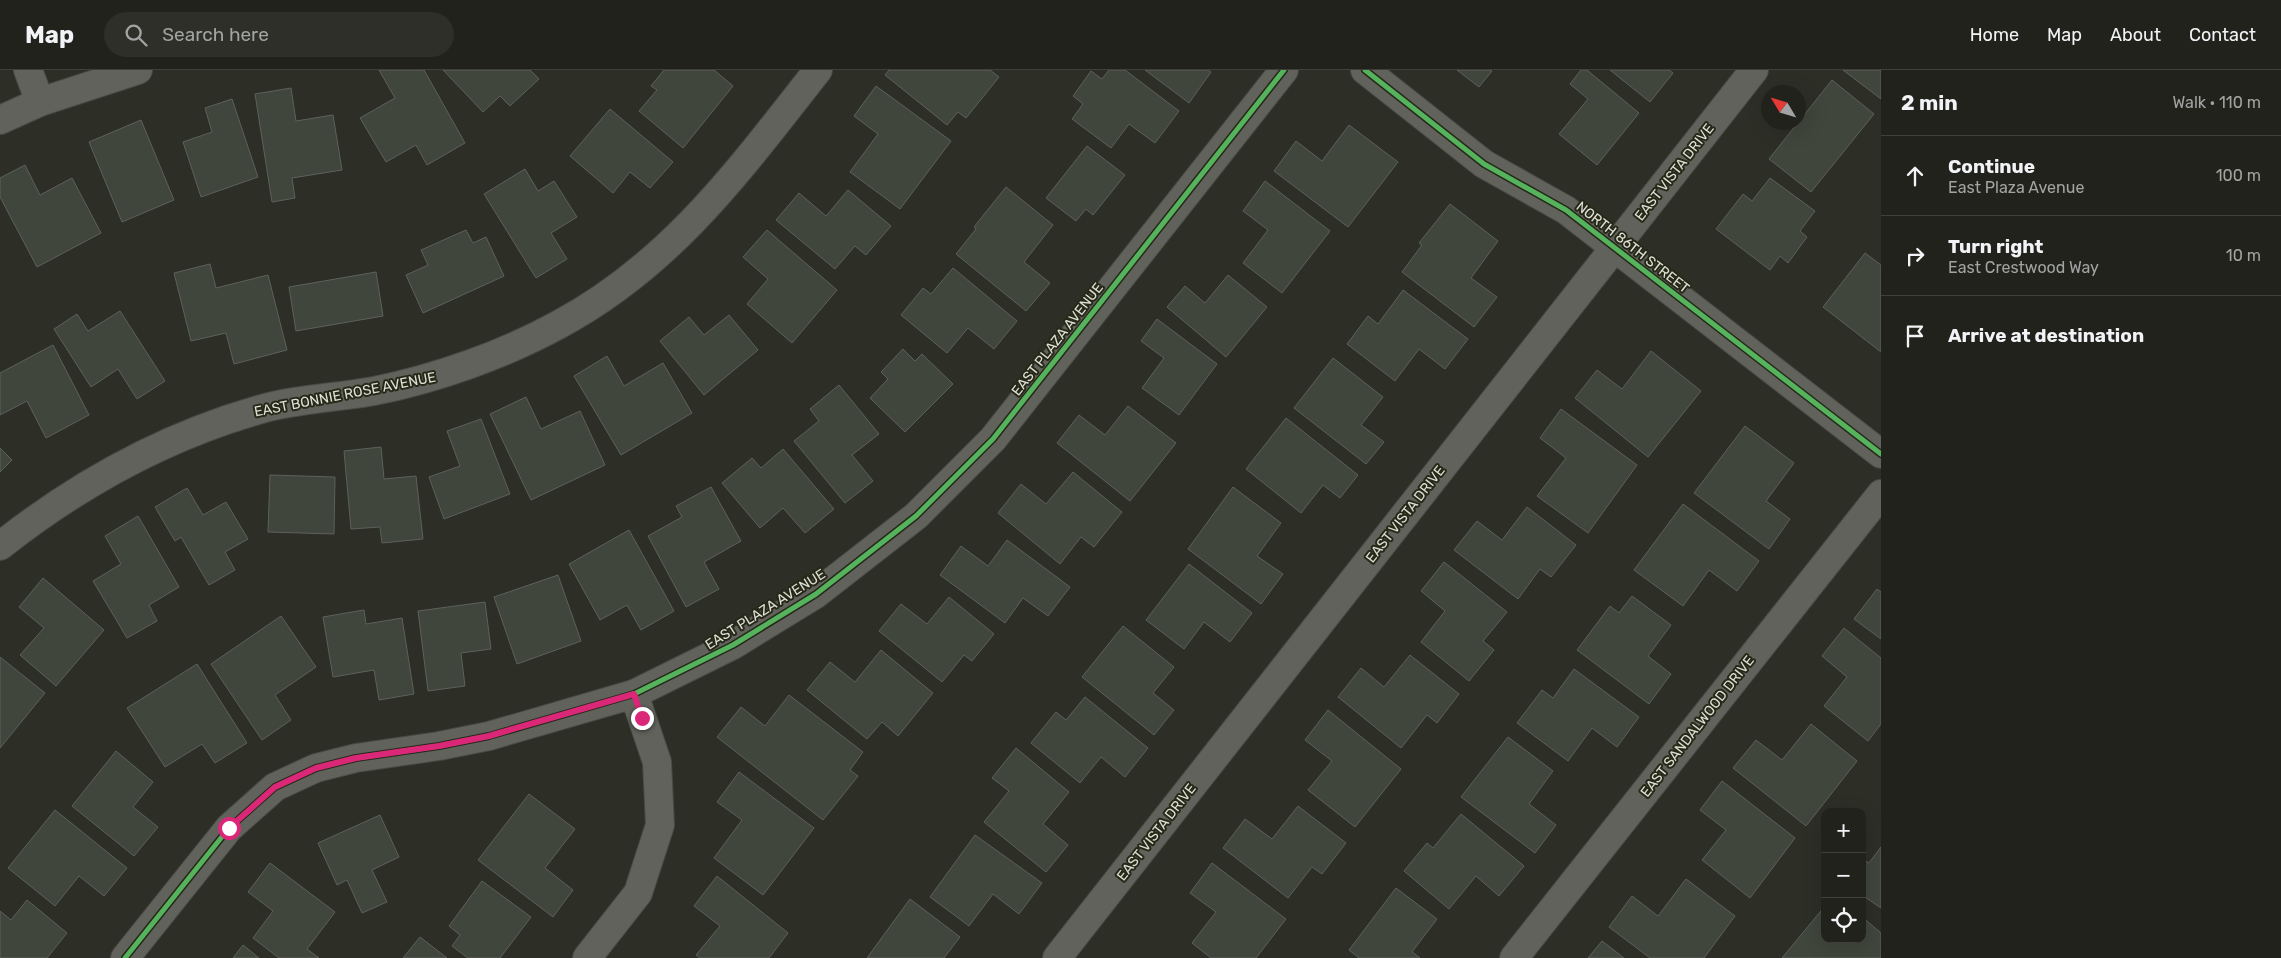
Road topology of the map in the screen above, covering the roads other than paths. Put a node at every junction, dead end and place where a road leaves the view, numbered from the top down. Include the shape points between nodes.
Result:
1 (28, 70) edge
2 (138, 70) edge
3 (818, 70) edge
4 (1284, 70) edge
5 (1365, 70) edge
6 (1754, 70) edge
7 (40, 102) junction
8 (0, 120) edge
9 (1614, 247) junction
10 (1881, 454) edge
11 (1881, 494) edge
12 (0, 546) edge
13 (634, 694) junction
14 (125, 958) edge
15 (587, 958) edge
16 (1057, 958) edge
17 (1514, 958) edge

1 - 7 street
2 - 7 street
3 - 12 street, EAST BONNIE ROSE AVENUE via 725,188 674,242 619,286 558,325 437,376 261,409 207,426 102,476
4 - 13 street, EAST PLAZA AVENUE via 993,439 916,516 816,594 733,645
5 - 9 street, NORTH 86TH STREET via 1484,164 1566,210
6 - 9 street, EAST VISTA DRIVE
7 - 8 street
9 - 10 street, NORTH 86TH STREET
9 - 16 street, EAST VISTA DRIVE
11 - 17 street, EAST SANDALWOOD DRIVE
13 - 14 street, EAST PLAZA AVENUE via 489,736 356,758 316,768 275,787 229,828
13 - 15 street via 656,762 660,825 638,893

